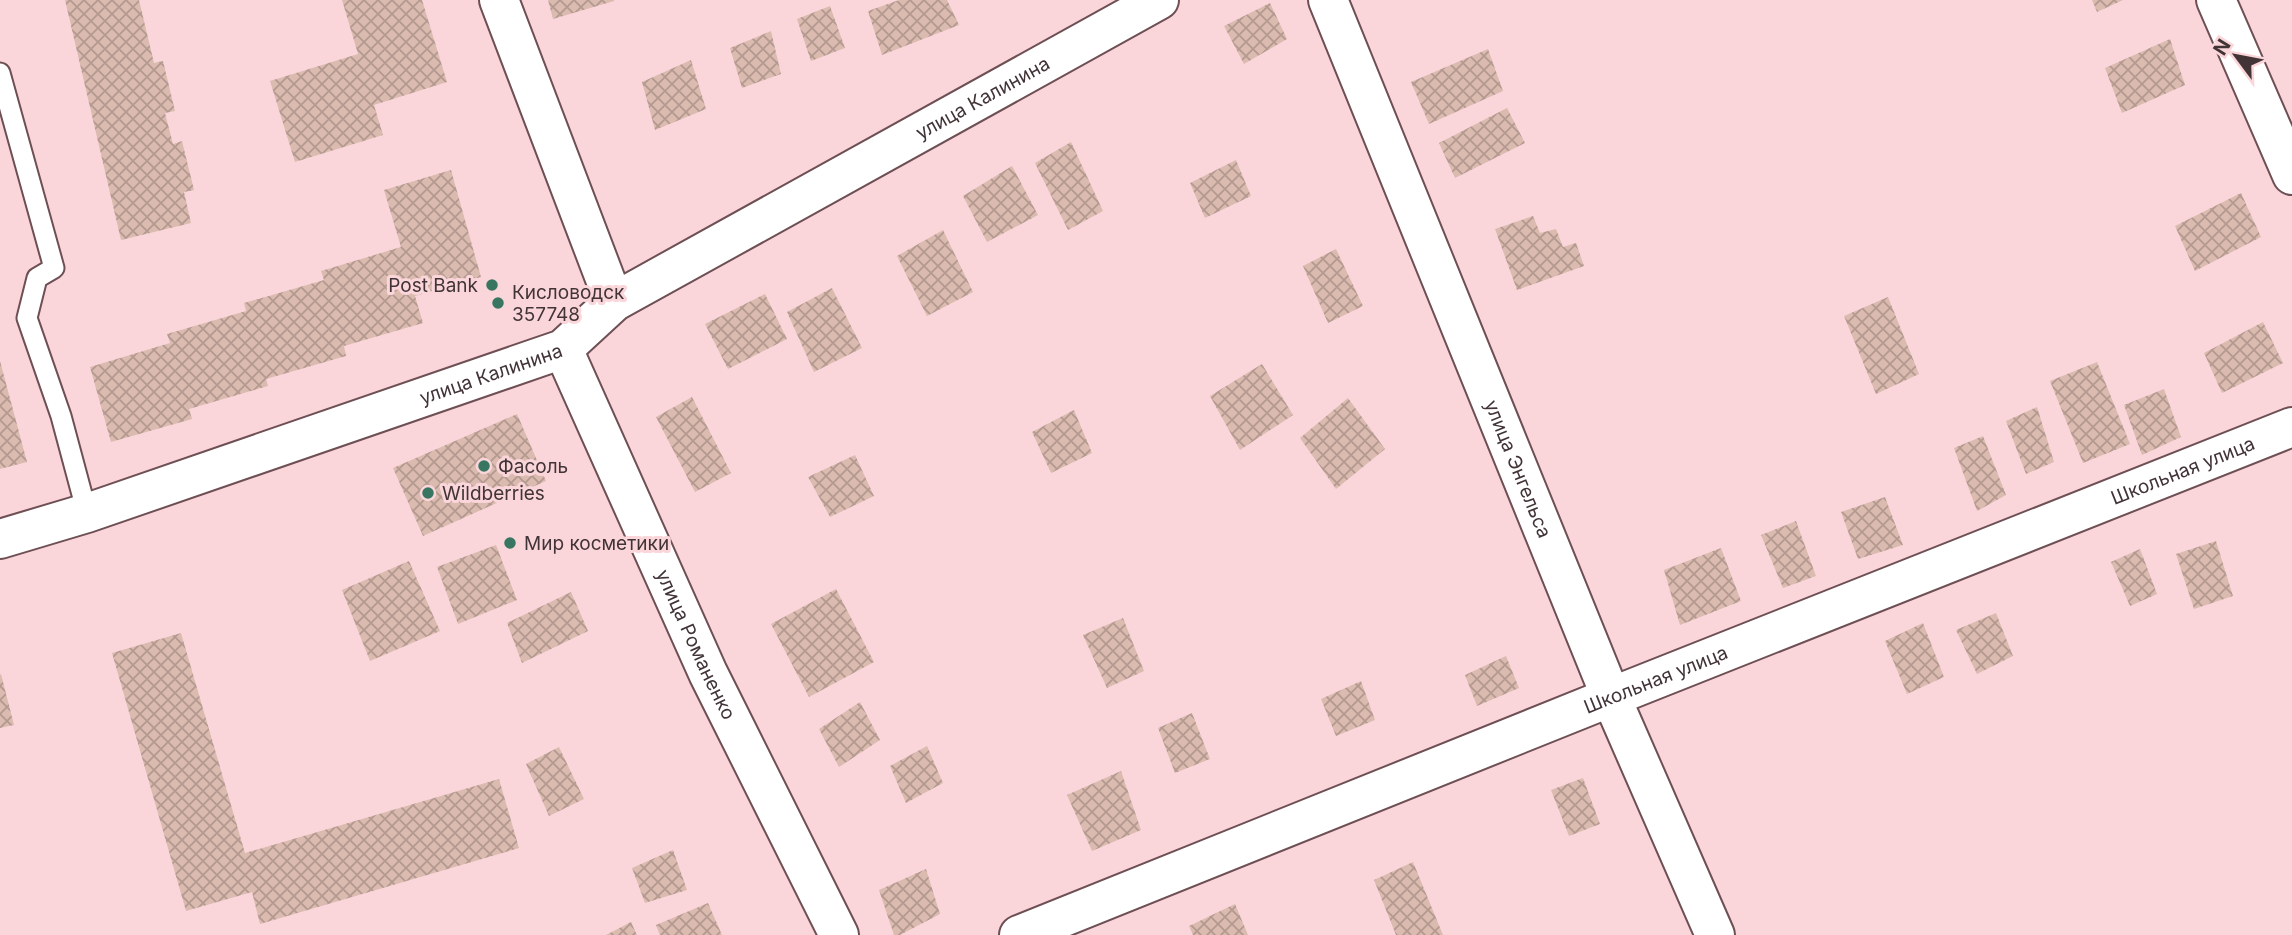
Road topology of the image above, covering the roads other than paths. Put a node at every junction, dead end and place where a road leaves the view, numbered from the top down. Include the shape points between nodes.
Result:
1 (499, 0) edge
2 (1159, 0) edge
3 (1328, 0) edge
4 (2216, 0) edge
5 (0, 73) edge
6 (2292, 176) edge
7 (614, 302) junction
8 (563, 349) junction
9 (2292, 427) edge
10 (88, 513) junction
11 (0, 538) edge
12 (1611, 697) junction
13 (839, 935) edge
14 (1019, 935) edge
15 (1715, 935) edge

1 - 7 street
2 - 7 street, улица Калинина
3 - 12 street, улица Энгельса
4 - 6 street
5 - 10 lane via 54,268 37,278 27,318
7 - 8 street, улица Калинина
8 - 10 street, улица Калинина
8 - 13 street, улица Романенко via 708,673
9 - 12 street, Школьная улица
10 - 11 street, улица Калинина
12 - 14 street, Школьная улица
12 - 15 street, улица Энгельса

